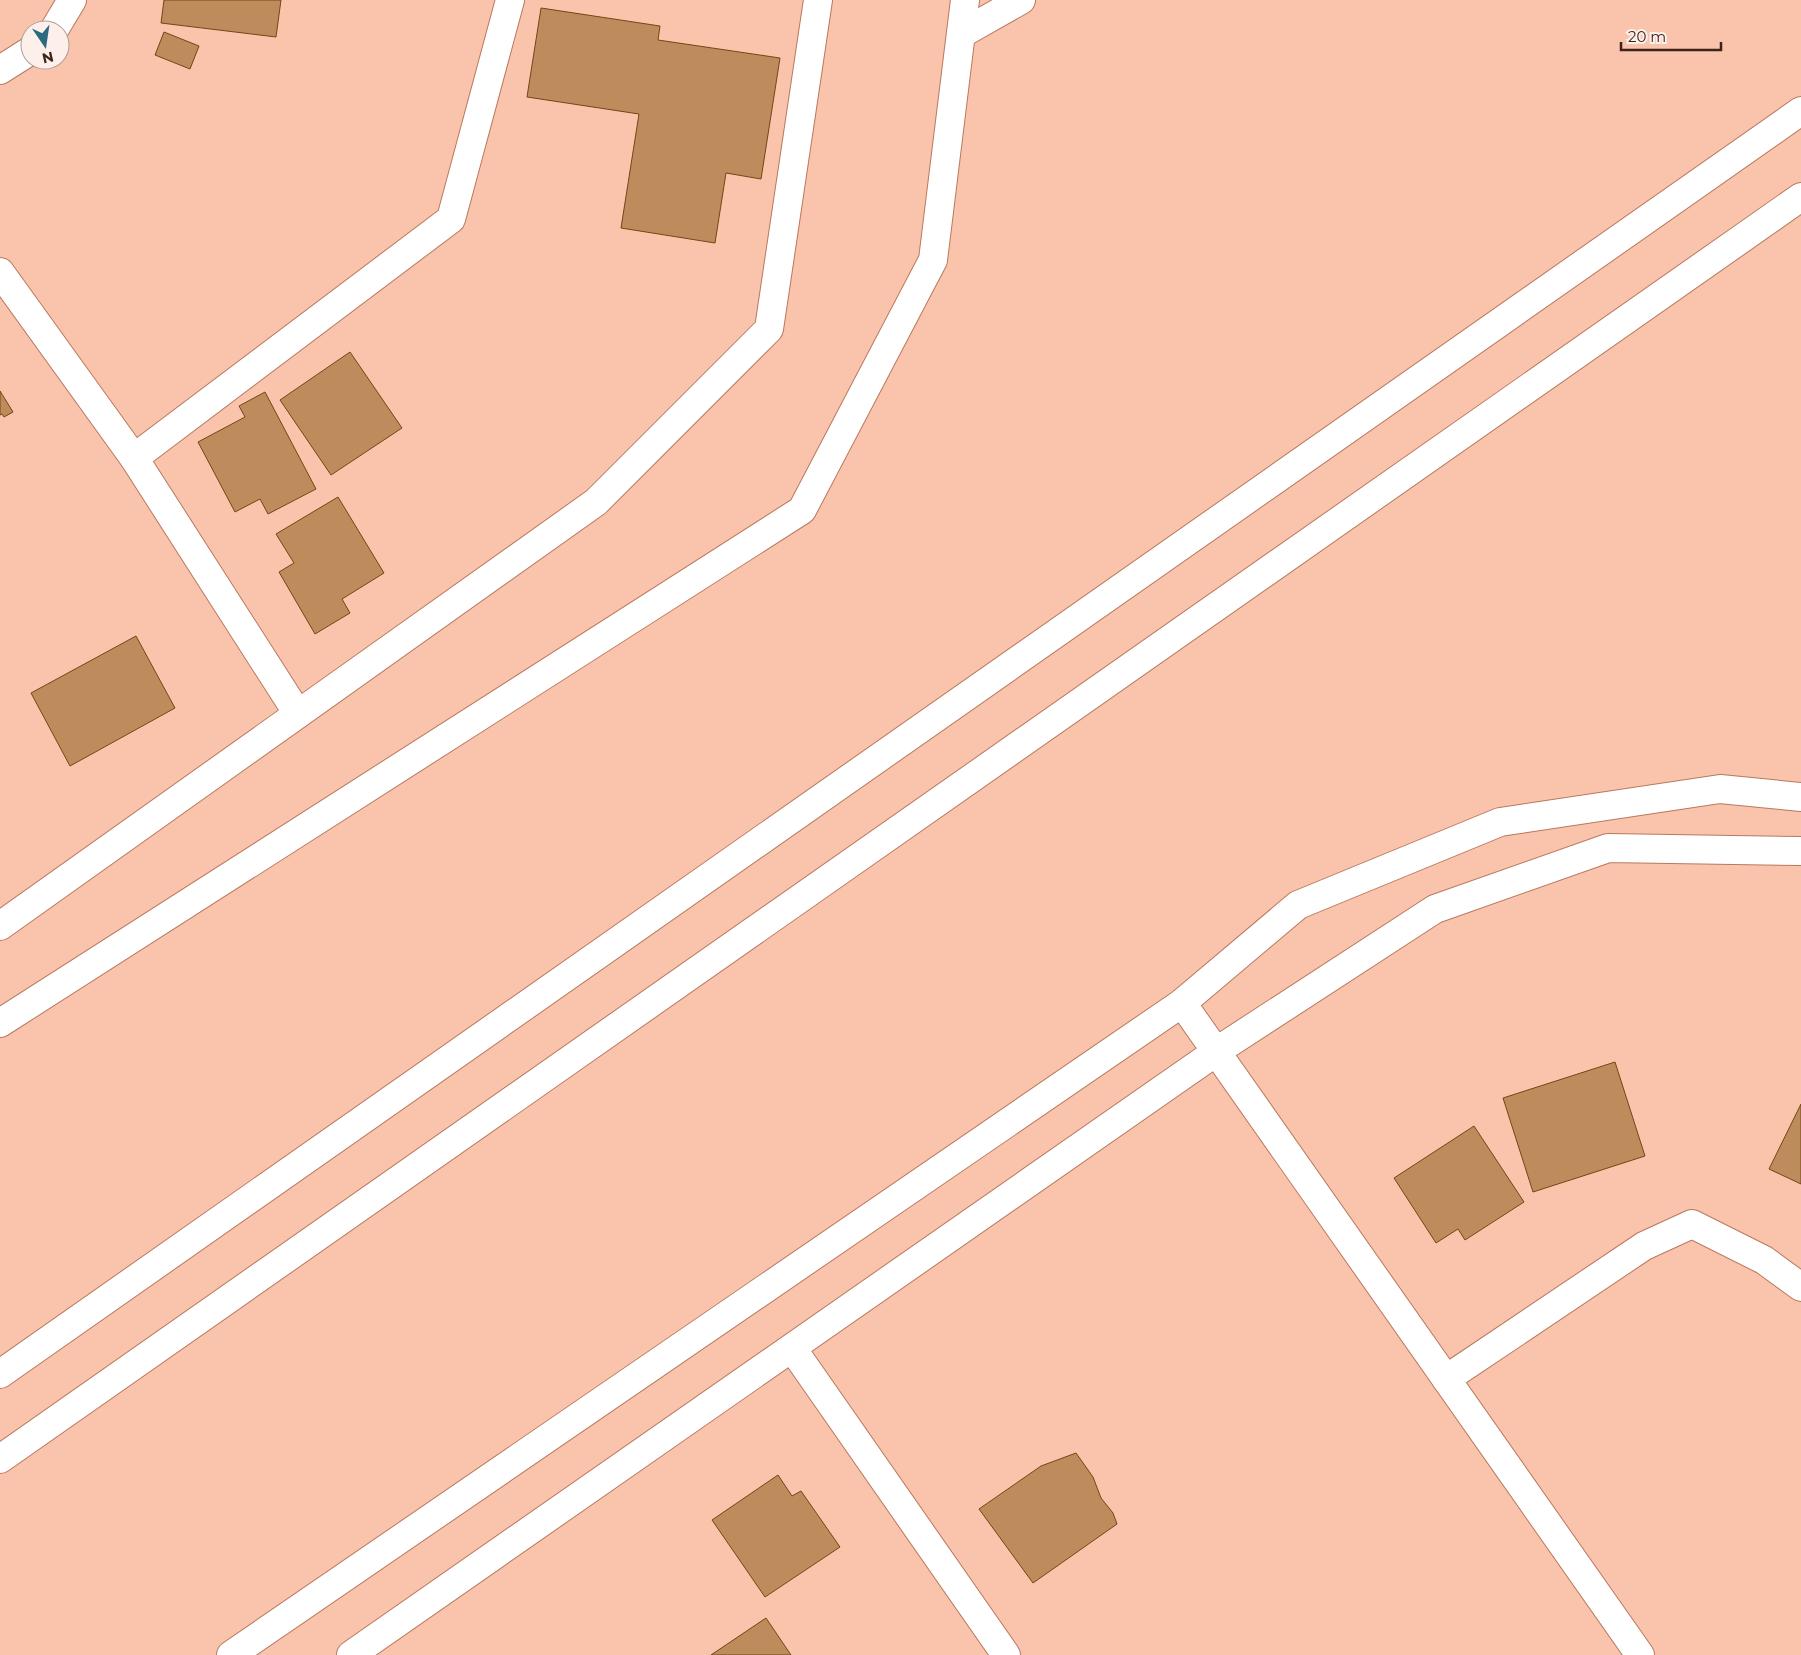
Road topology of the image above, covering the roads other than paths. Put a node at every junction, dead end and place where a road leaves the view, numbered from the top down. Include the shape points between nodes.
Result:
1 (72, 0) edge
2 (510, 0) edge
3 (818, 0) edge
4 (965, 0) edge
5 (1021, 0) edge
6 (60, 20) edge
7 (961, 34) junction
8 (20, 57) edge
9 (0, 70) edge
10 (1801, 111) edge
11 (1801, 196) edge
12 (0, 272) edge
13 (134, 458) junction
14 (298, 714) junction
15 (1801, 797) edge
16 (1801, 851) edge
17 (0, 926) edge
18 (1182, 1003) junction
19 (0, 1023) edge
20 (1216, 1052) junction
21 (1801, 1286) edge
22 (792, 1348) junction
23 (0, 1374) edge
24 (1446, 1379) junction
25 (0, 1459) edge
26 (231, 1655) edge
27 (351, 1655) edge
28 (1006, 1655) edge
29 (1640, 1655) edge

1 - 6 street
2 - 13 street via 451,219
3 - 14 street via 769,330 596,502
4 - 7 street
5 - 7 street
7 - 19 street via 933,260 802,510
8 - 9 street
10 - 23 street
11 - 25 street
12 - 13 street
13 - 14 street
14 - 17 street
15 - 18 street via 1720,789 1500,822 1298,905
16 - 20 street via 1608,848 1435,909
18 - 20 street
18 - 26 street
20 - 22 street
20 - 24 street
21 - 24 street via 1764,1260 1692,1224 1644,1246
22 - 27 street
22 - 28 street
24 - 29 street

